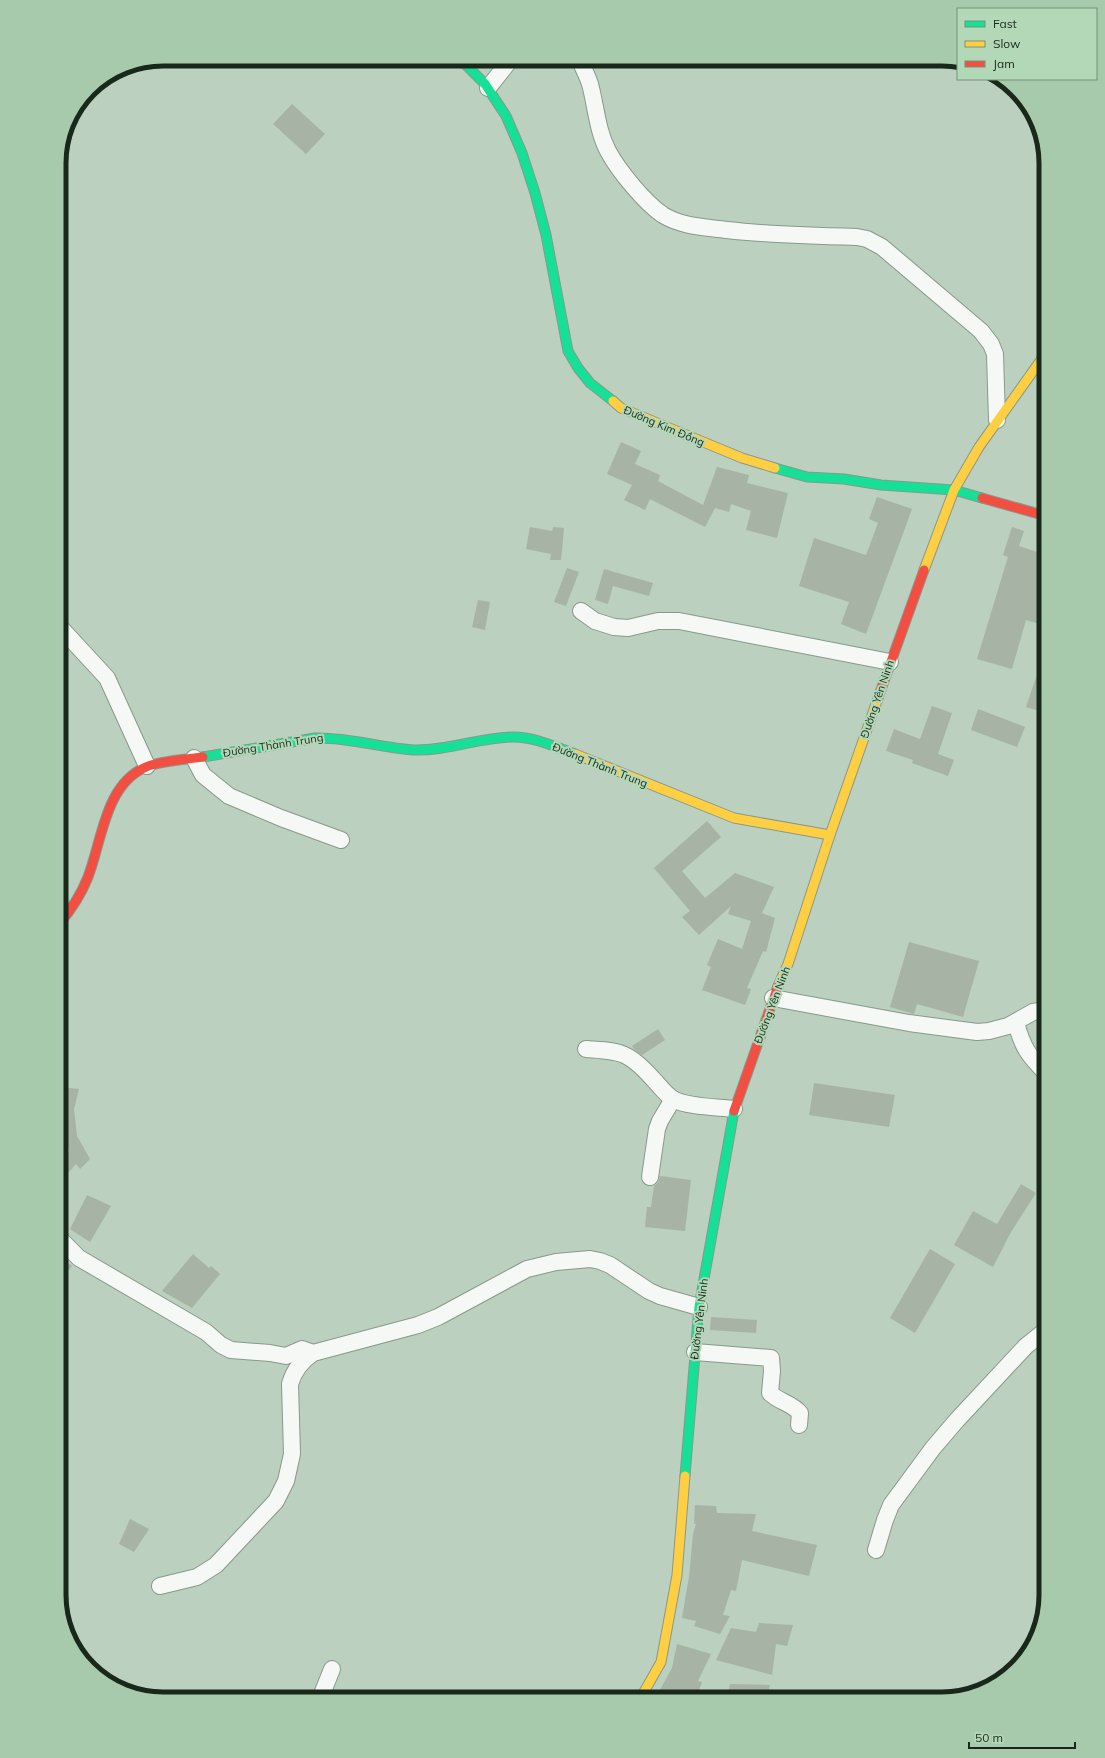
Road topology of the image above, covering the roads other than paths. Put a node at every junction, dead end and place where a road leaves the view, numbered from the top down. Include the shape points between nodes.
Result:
1 (469, 66) edge
2 (505, 66) edge
3 (582, 66) edge
4 (488, 88) junction
5 (1039, 362) edge
6 (997, 420) junction
7 (954, 490) junction
8 (1039, 514) edge
9 (581, 611) dead end
10 (66, 634) edge
11 (890, 662) junction
12 (194, 758) junction
13 (147, 766) junction
14 (830, 834) junction
15 (341, 840) dead end
16 (66, 916) edge
17 (774, 998) junction
18 (1039, 1011) edge
19 (1016, 1023) junction
20 (586, 1049) dead end
21 (1039, 1066) edge
22 (673, 1099) junction
23 (734, 1109) junction
24 (650, 1177) dead end
25 (66, 1245) edge
26 (699, 1307) junction
27 (1039, 1336) edge
28 (695, 1352) junction
29 (313, 1353) junction
30 (799, 1425) dead end
31 (876, 1550) dead end
32 (160, 1586) dead end
33 (332, 1670) dead end
34 (323, 1692) edge
35 (644, 1692) edge

1 - 4 street, Đường Kim Đồng
2 - 4 street
3 - 6 street via 590,83 600,129 608,151 656,209 672,220 692,226 771,234 857,236 882,247 988,338 995,354
4 - 7 street, Đường Kim Đồng via 518,140 538,202 568,351 578,368 604,396 621,408 742,458 807,476
5 - 6 street, Đường Yên Ninh
6 - 7 street, Đường Yên Ninh via 978,447
7 - 8 street, Đường Kim Đồng
7 - 11 street, Đường Yên Ninh
9 - 11 street via 595,621 614,628 628,628 658,621 679,622
10 - 13 street via 107,678
11 - 14 street, Đường Yên Ninh
12 - 13 street, Đường Thành Trung
12 - 14 street, Đường Thành Trung via 327,737 419,750 440,749 501,737 525,737 549,744 734,818
12 - 15 street via 203,775 230,796
13 - 16 street, Đường Thành Trung via 131,776 114,798 84,888
14 - 17 street, Đường Yên Ninh via 788,964
17 - 19 street via 965,1031 989,1031
17 - 23 street, Đường Yên Ninh
18 - 19 street
19 - 21 street via 1024,1047
20 - 22 street via 611,1050 629,1056
22 - 23 street via 682,1103
22 - 24 street via 657,1129
23 - 26 street, Đường Yên Ninh
25 - 29 street via 79,1258 206,1332 231,1350 286,1356 302,1349
26 - 28 street, Đường Yên Ninh
26 - 29 street via 649,1291 600,1261 556,1262 528,1269 418,1325
27 - 31 street via 1026,1346 933,1448 891,1505
28 - 30 street via 771,1358 770,1393 797,1409 800,1413
28 - 35 street, Đường Yên Ninh via 677,1575 661,1662
29 - 32 street via 300,1364 292,1376 292,1454 286,1481 276,1501 216,1565 197,1577
33 - 34 street

